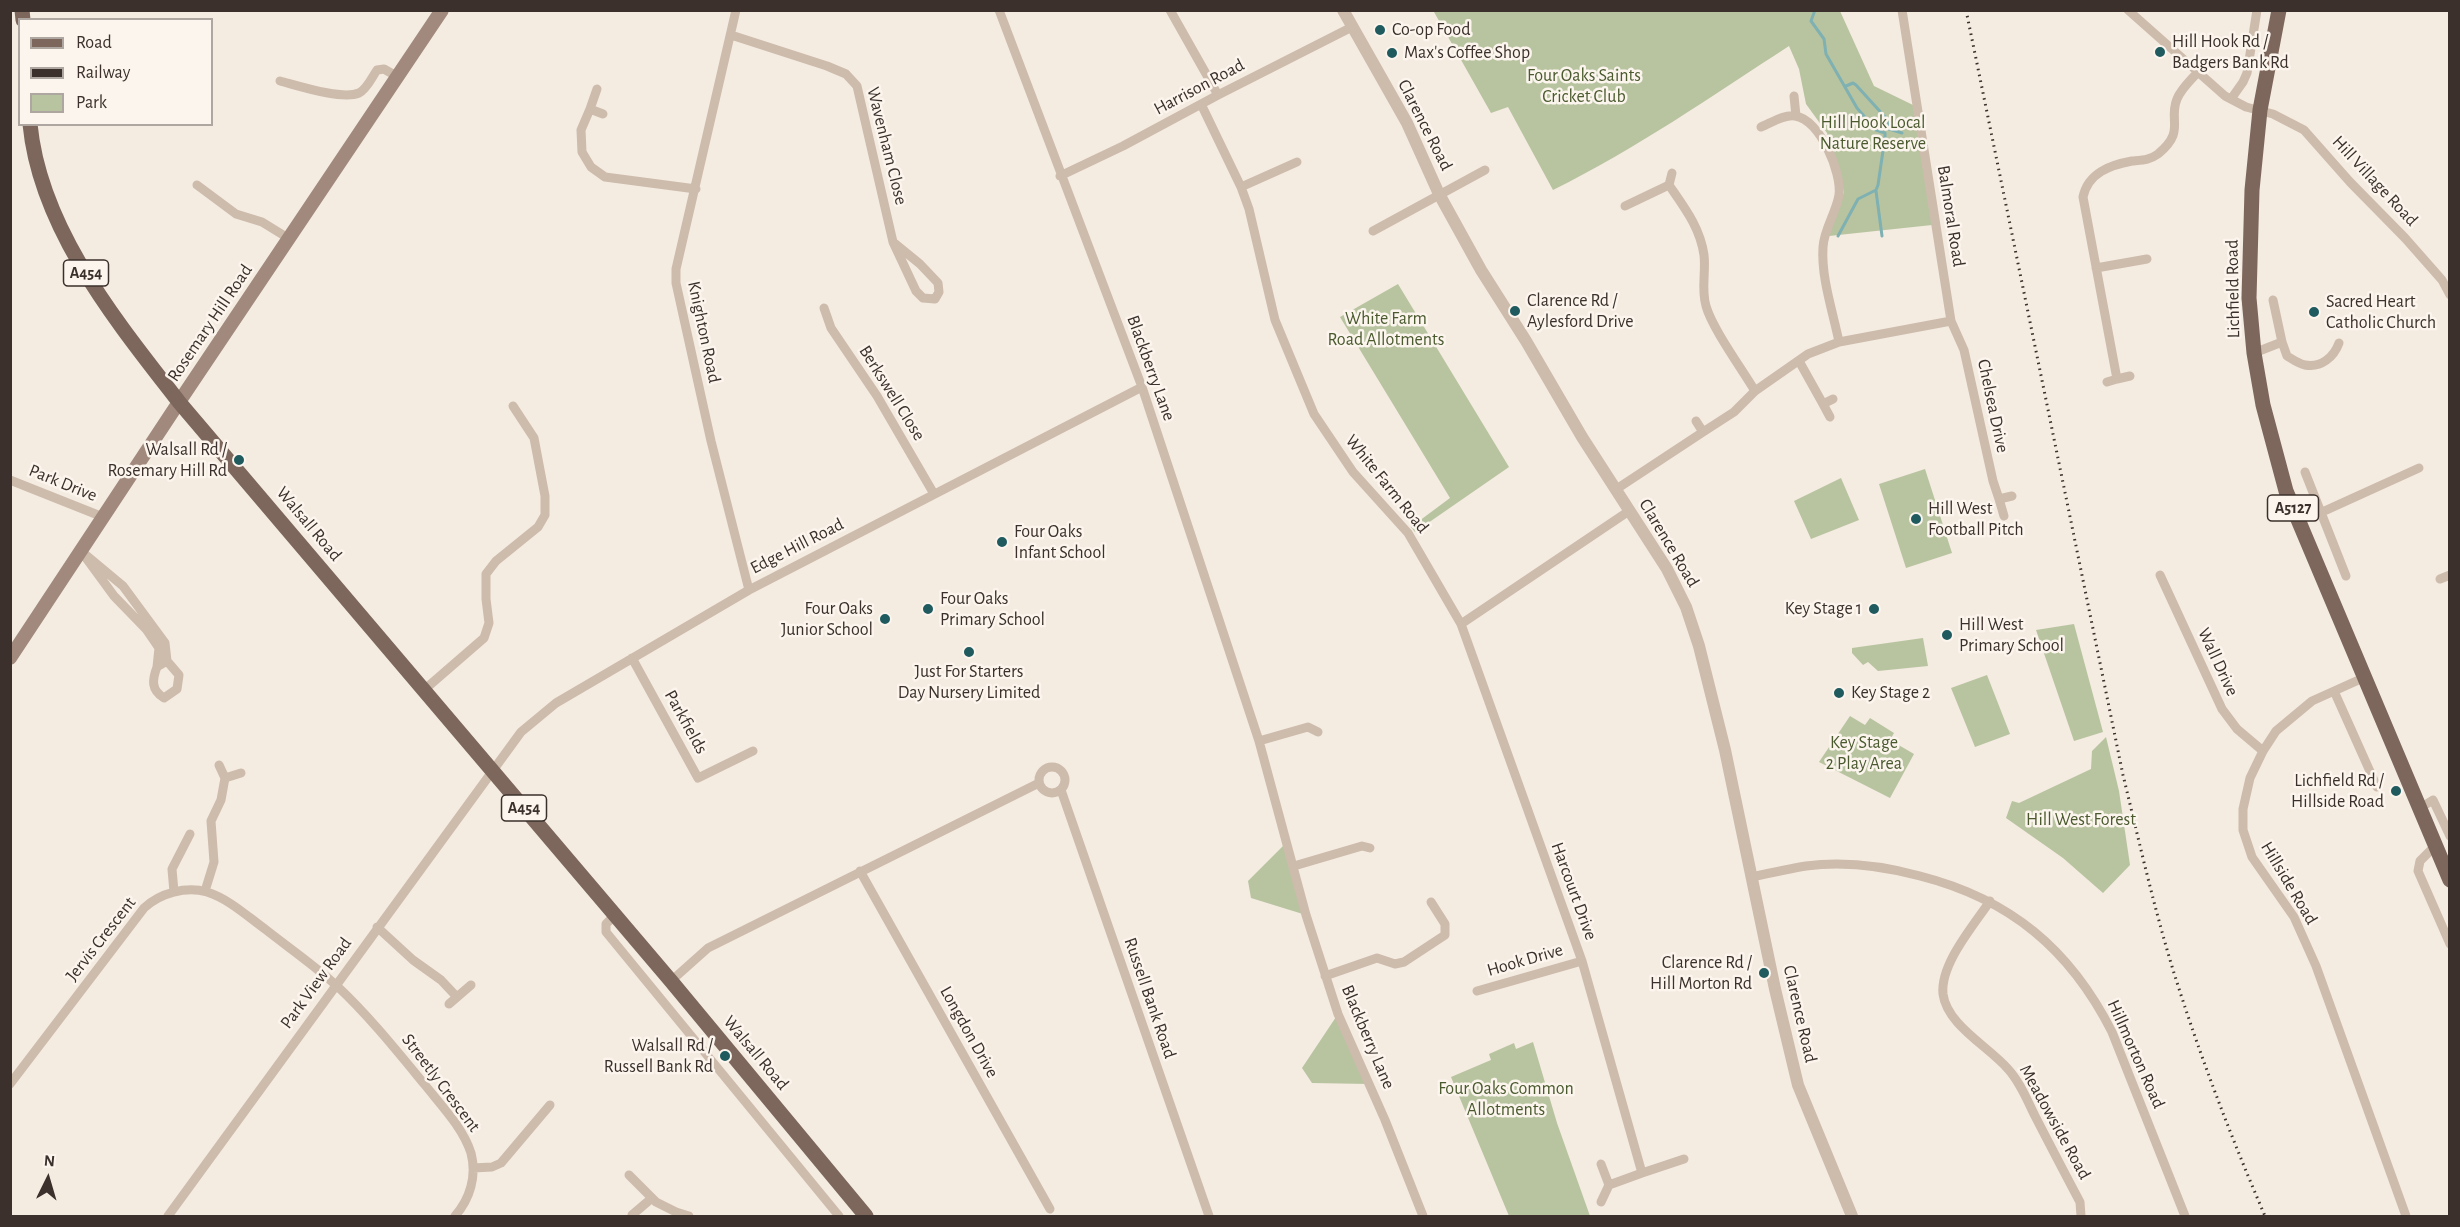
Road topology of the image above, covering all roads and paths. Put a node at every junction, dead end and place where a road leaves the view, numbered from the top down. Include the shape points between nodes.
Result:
1 (442, 10) edge
2 (736, 10) edge
3 (999, 10) edge
4 (1170, 10) edge
5 (1343, 10) edge
6 (1902, 10) edge
7 (2128, 10) edge
8 (2257, 10) edge
9 (2279, 10) edge
10 (1352, 27) junction
11 (731, 35) junction
12 (2197, 73) junction
13 (398, 76) junction
14 (280, 81) dead end
15 (597, 88) dead end
16 (1218, 95) junction
17 (1794, 96) dead end
18 (2231, 99) junction
19 (1202, 104) junction
20 (590, 109) junction
21 (2260, 110) junction
22 (603, 114) dead end
23 (1796, 116) junction
24 (30, 126) edge
25 (1761, 127) dead end
26 (1297, 162) dead end
27 (1485, 170) dead end
28 (1671, 173) dead end
29 (1060, 176) junction
30 (197, 185) dead end
31 (1669, 185) junction
32 (1241, 186) junction
33 (696, 189) junction
34 (1439, 194) junction
35 (1625, 206) dead end
36 (1373, 231) dead end
37 (288, 238) junction
38 (892, 242) junction
39 (2147, 259) dead end
40 (2096, 268) junction
41 (2450, 295) edge
42 (2273, 300) dead end
43 (824, 308) dead end
44 (1951, 321) junction
45 (1839, 342) junction
46 (2282, 342) junction
47 (2339, 343) dead end
48 (2254, 353) junction
49 (1799, 361) junction
50 (2130, 376) dead end
51 (1142, 387) junction
52 (1755, 391) junction
53 (1833, 399) dead end
54 (179, 402) junction
55 (1823, 404) junction
56 (513, 406) dead end
57 (1830, 417) dead end
58 (1696, 421) dead end
59 (1703, 432) junction
60 (2420, 468) dead end
61 (2305, 472) dead end
62 (10, 480) edge
63 (1615, 490) junction
64 (934, 494) junction
65 (2012, 496) dead end
66 (1999, 499) junction
67 (1629, 511) junction
68 (2320, 513) junction
69 (2004, 516) dead end
70 (103, 517) junction
71 (2334, 550) junction
72 (81, 551) junction
73 (2313, 559) junction
74 (2160, 575) dead end
75 (2450, 575) edge
76 (2346, 576) dead end
77 (2440, 579) dead end
78 (749, 590) junction
79 (1461, 624) junction
80 (10, 658) edge
81 (632, 658) junction
82 (167, 661) junction
83 (158, 667) junction
84 (2363, 678) junction
85 (424, 690) junction
86 (2334, 691) junction
87 (1318, 732) dead end
88 (1259, 741) junction
89 (753, 751) dead end
90 (2263, 751) junction
91 (219, 765) dead end
92 (493, 771) junction
93 (241, 772) dead end
94 (225, 778) junction
95 (1039, 783) junction
96 (2377, 787) dead end
97 (1061, 790) junction
98 (2420, 808) junction
99 (190, 834) dead end
100 (2450, 836) edge
101 (2435, 846) junction
102 (1370, 848) dead end
103 (1294, 866) junction
104 (860, 871) junction
105 (1752, 877) junction
106 (2450, 880) edge
107 (205, 891) junction
108 (174, 892) junction
109 (1990, 901) junction
110 (1431, 902) dead end
111 (614, 916) junction
112 (377, 927) junction
113 (2450, 944) edge
114 (1582, 962) junction
115 (1325, 976) junction
116 (671, 981) junction
117 (336, 985) junction
118 (471, 985) dead end
119 (1477, 991) dead end
120 (456, 996) junction
121 (449, 1004) dead end
122 (10, 1084) edge
123 (550, 1105) dead end
124 (1684, 1159) dead end
125 (1601, 1164) dead end
126 (473, 1168) junction
127 (1642, 1173) junction
128 (629, 1175) dead end
129 (1609, 1185) junction
130 (652, 1198) junction
131 (1601, 1202) dead end
132 (1050, 1209) dead end
133 (676, 1214) edge
134 (632, 1215) edge
135 (168, 1216) edge
136 (455, 1216) edge
137 (689, 1216) edge
138 (839, 1216) edge
139 (866, 1216) edge
140 (1209, 1216) edge
141 (1423, 1216) edge
142 (1852, 1216) edge
143 (2081, 1216) edge
144 (2185, 1216) edge
145 (2406, 1216) edge

1 - 13 main road, Rosemary Hill Road
2 - 11 street, Knighton Road
3 - 29 street, Blackberry Lane
4 - 16 street
5 - 10 street, Clarence Road
6 - 44 street, Balmoral Road
7 - 12 street, Hill Village Road
8 - 18 street via 2247,73
9 - 21 main road, Lichfield Road / A5127
10 - 16 street, Harrison Road
10 - 34 street, Clarence Road via 1407,123
11 - 33 street, Knighton Road
11 - 38 street, Wavenham Close via 827,66 846,74 857,86
12 - 18 street, Hill Village Road
12 - 40 street via 2176,100 2175,133 2159,153 2102,170 2085,187 2083,197
13 - 14 street via 377,70 358,94 326,93
13 - 37 main road, Rosemary Hill Road
15 - 20 street
16 - 19 street, Harrison Road
17 - 23 street
18 - 21 street, Hill Village Road
19 - 29 street, Harrison Road
19 - 32 street, White Farm Road
20 - 22 street
20 - 33 street via 581,130 582,152 591,167 605,177
21 - 41 street, Hill Village Road via 2304,130 2405,238 2442,280
21 - 48 main road, Lichfield Road / A5127 via 2252,190 2249,298
23 - 25 street via 1788,115
23 - 45 street via 1818,130 1832,159 1839,194 1823,245
24 - 54 main road, Walsall Road / A454 via 33,151 54,213 90,280
26 - 32 street
27 - 34 street
28 - 31 street
29 - 51 street, Blackberry Lane
30 - 37 street via 236,214 262,222
31 - 35 street
31 - 52 street via 1694,220 1700,238 1710,316
32 - 79 street, White Farm Road via 1275,320 1314,414 1353,472 1408,533
33 - 78 street, Knighton Road via 675,283
34 - 36 street
34 - 63 street, Clarence Road
37 - 54 main road, Rosemary Hill Road
38 - 38 street, Wavenham Close via 939,283 935,299 923,298 916,291
39 - 40 street
40 - 50 street via 2112,380
42 - 46 street
43 - 64 street, Berkswell Close via 831,327
44 - 45 street
44 - 66 street, Chelsea Drive via 1964,350
45 - 49 street
46 - 47 street via 2287,356 2305,365 2322,363 2335,354
46 - 48 street
48 - 73 main road, Lichfield Road / A5127 via 2281,473
49 - 52 street
49 - 55 street
51 - 64 street, Edge Hill Road
51 - 88 street, Blackberry Lane
52 - 59 street via 1734,412
53 - 55 street
54 - 70 main road, Rosemary Hill Road
54 - 85 main road, Walsall Road / A454
55 - 57 street
56 - 85 street via 534,438 545,515 538,527 486,574 489,623 484,638
58 - 59 street
59 - 63 street
60 - 68 street
61 - 68 street
62 - 70 street, Park Drive
63 - 67 street, Clarence Road
64 - 78 street, Edge Hill Road
65 - 66 street
66 - 69 street, Chelsea Drive
67 - 79 street
67 - 105 street, Clarence Road via 1667,569 1686,607 1725,750
68 - 71 street
70 - 72 main road, Rosemary Hill Road
71 - 73 street
71 - 76 street
72 - 80 main road, Rosemary Hill Road
72 - 82 street via 123,586 165,643
72 - 83 street via 159,648
73 - 84 main road, Lichfield Road / A5127
74 - 90 street, Wall Drive via 2222,709 2237,729
75 - 77 street
78 - 81 street, Edge Hill Road
79 - 114 street, Harcourt Drive
81 - 89 street, Parkfields via 698,778
81 - 92 street, Edge Hill Road via 538,717 521,732
82 - 83 street
82 - 83 street via 178,675 179,684 164,698 153,686
84 - 86 street, Hillside Road
84 - 98 main road, Lichfield Road / A5127
85 - 92 main road, Walsall Road / A454
86 - 90 street, Hillside Road via 2293,716 2276,731
86 - 96 street
87 - 88 street via 1308,727
88 - 103 street, Blackberry Lane
90 - 145 street, Hillside Road via 2246,792 2242,830 2247,846 2294,917 2316,966
91 - 94 street
92 - 111 main road, Walsall Road / A454
92 - 112 street, Park View Road
93 - 94 street
94 - 107 street via 211,821 214,862
95 - 97 street via 1047,792
95 - 97 street, Russell Bank Road via 1042,771 1054,766 1065,776
95 - 104 street, Russell Bank Road
97 - 140 street, Russell Bank Road
98 - 100 street via 2433,800
98 - 101 main road, Lichfield Road / A5127
99 - 108 street via 172,869
101 - 106 main road, Lichfield Road / A5127
101 - 113 street via 2420,861 2418,871
102 - 103 street via 1362,846
103 - 115 street, Blackberry Lane
104 - 116 street, Russell Bank Road via 708,948
104 - 132 street, Longdon Drive
105 - 109 street, Hillmorton Road via 1808,866 1869,866 1940,881
105 - 142 street, Clarence Road via 1798,1085
107 - 108 street, Jervis Crescent
107 - 117 street, Jervis Crescent via 230,903
108 - 122 street, Jervis Crescent via 154,899 144,908
109 - 143 street, Meadowside Road via 1950,962 1943,992 1945,1002 1956,1022 2016,1079 2080,1202
109 - 144 street, Hillmorton Road via 2011,913 2055,950 2099,1006
110 - 115 street via 1445,924 1444,935 1404,962 1395,964 1377,958
111 - 116 main road, Walsall Road / A454
111 - 138 street via 606,924 606,932
112 - 117 street, Park View Road
112 - 120 street
114 - 119 street, Hook Drive
114 - 127 street, Harcourt Drive
115 - 141 street, Blackberry Lane
116 - 139 main road, Walsall Road / A454
117 - 126 street, Streetly Crescent via 373,1022 438,1100 465,1141
117 - 135 street, Park View Road
118 - 120 street
120 - 121 street
123 - 126 street via 501,1162 492,1167
124 - 127 street
125 - 129 street
126 - 136 street, Streetly Crescent via 468,1196
127 - 129 street
128 - 130 street
129 - 131 street
130 - 133 street
130 - 134 street
133 - 137 street

